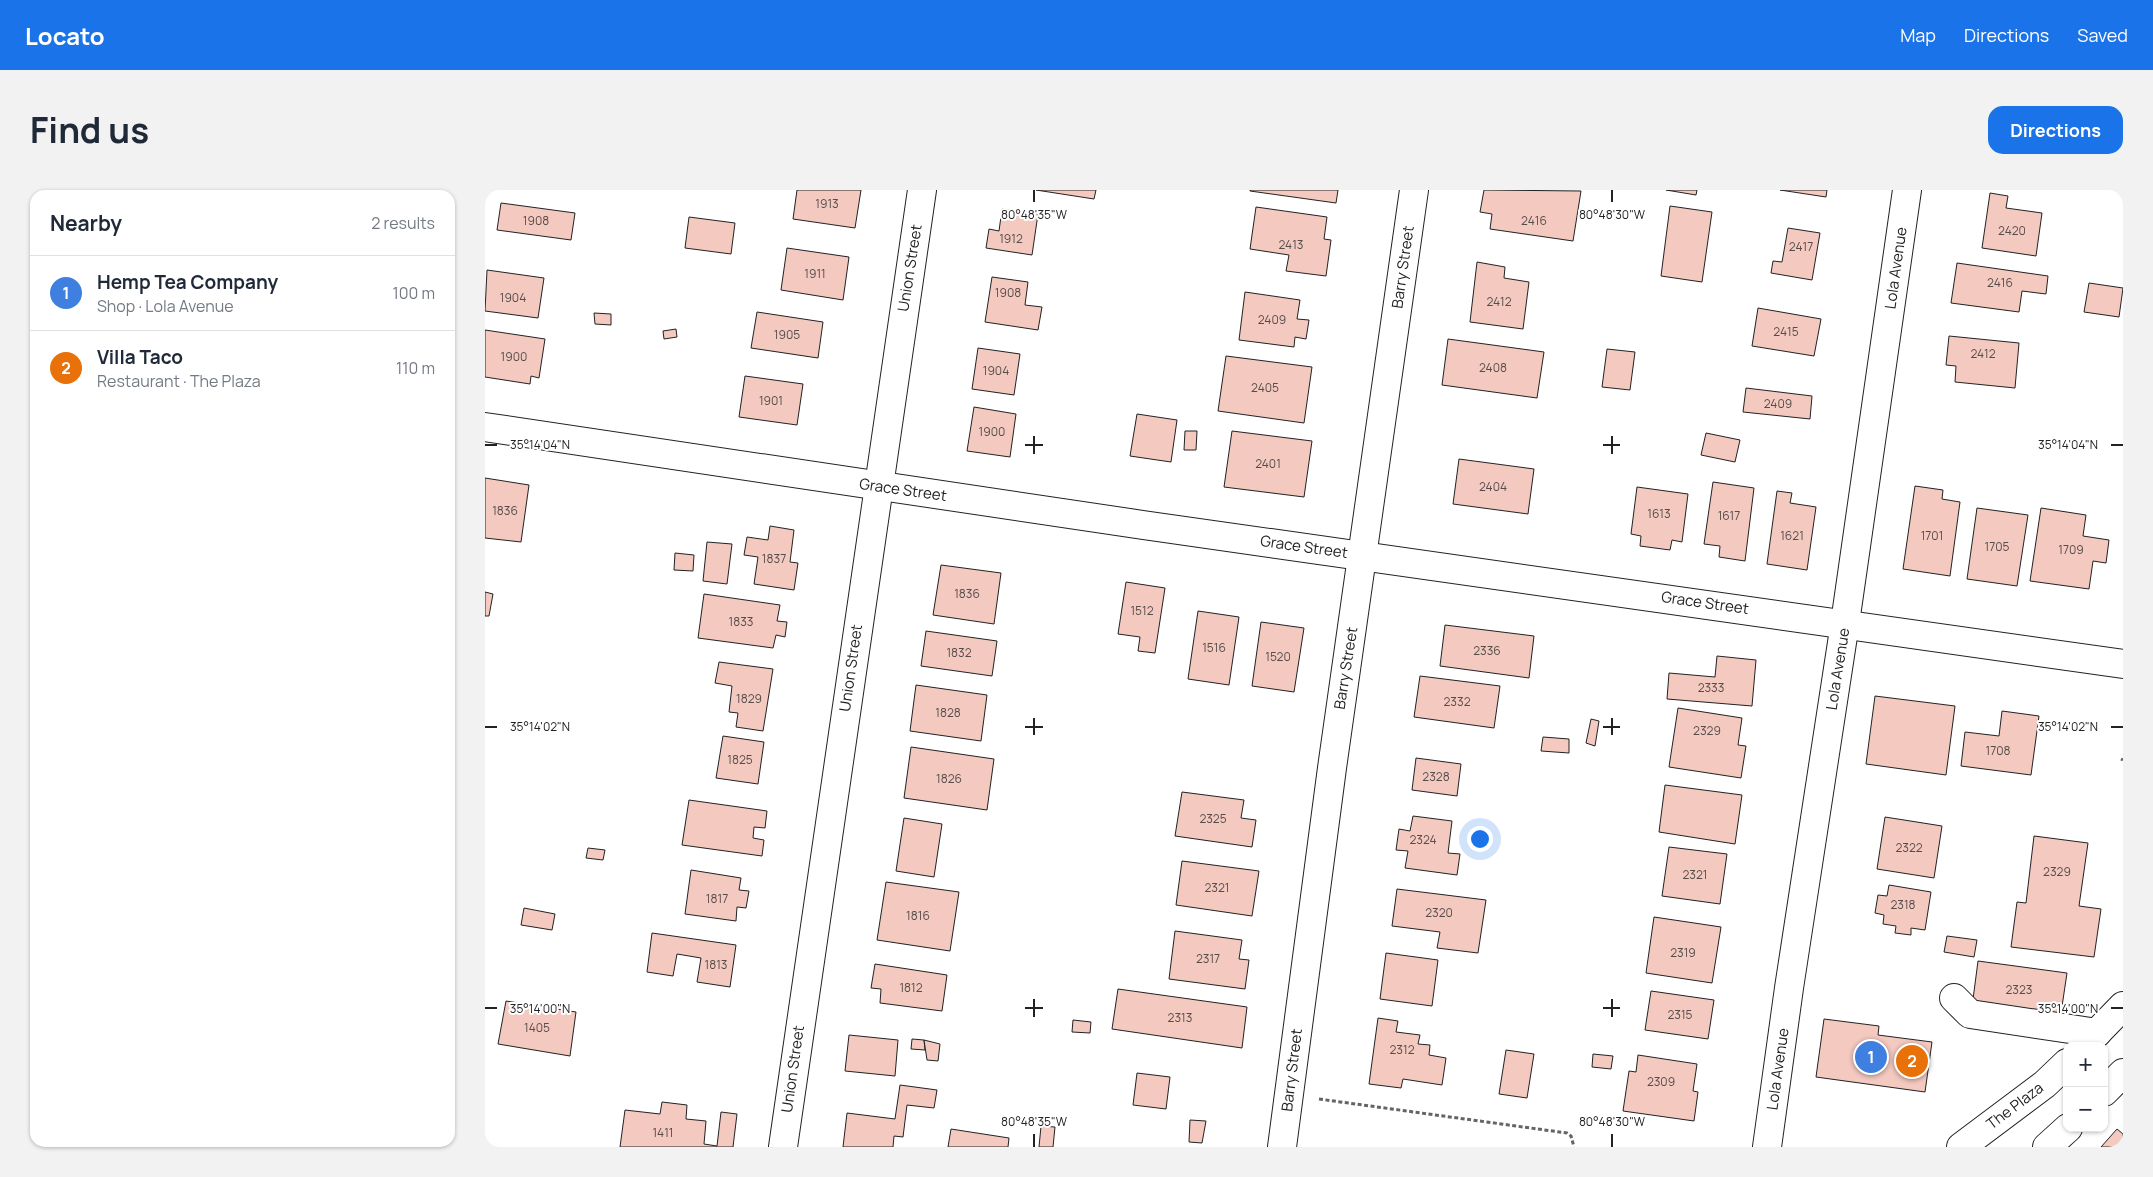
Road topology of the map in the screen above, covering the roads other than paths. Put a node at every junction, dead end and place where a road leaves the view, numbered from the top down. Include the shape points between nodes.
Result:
1 (922, 190) edge
2 (1414, 190) edge
3 (1907, 190) edge
4 (485, 427) edge
5 (877, 486) junction
6 (1363, 555) junction
7 (1845, 623) junction
8 (2123, 664) edge
9 (1954, 998) dead end
10 (2123, 1006) edge
11 (2090, 1040) edge
12 (2063, 1067) edge
13 (2123, 1073) edge
14 (2108, 1088) edge
15 (2064, 1132) edge
16 (783, 1147) edge
17 (1283, 1147) edge
18 (1767, 1147) edge
19 (1961, 1147) edge
20 (2047, 1147) edge

1 - 5 street, Union Street
2 - 6 street, Barry Street
3 - 7 street, Lola Avenue
4 - 5 street, Grace Street
5 - 6 street, Grace Street
5 - 16 street, Union Street
6 - 7 street, Grace Street
6 - 17 street, Barry Street
7 - 8 street, Grace Street
7 - 18 street, Lola Avenue
9 - 11 street via 1970,1014
10 - 11 street
12 - 19 street, The Plaza
13 - 14 street
15 - 20 street

